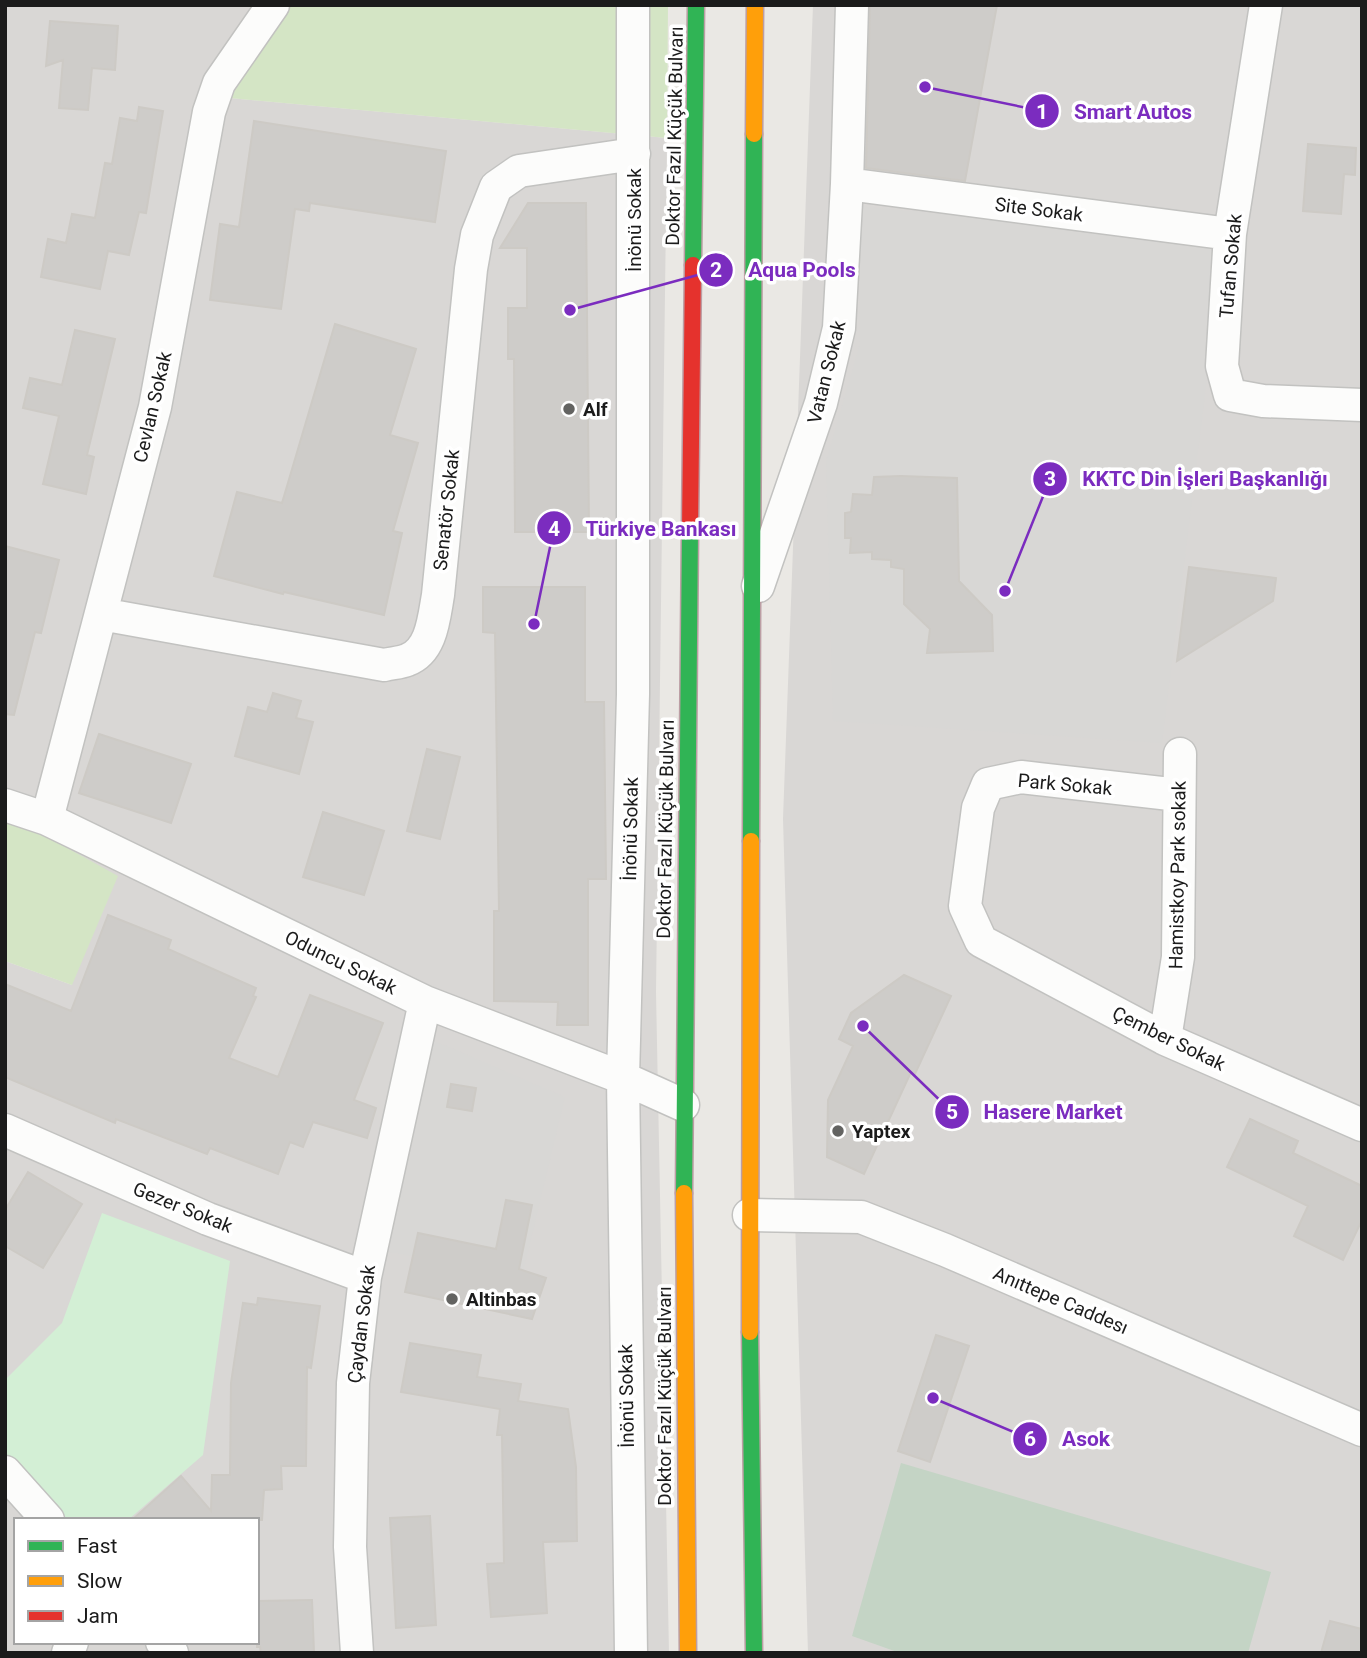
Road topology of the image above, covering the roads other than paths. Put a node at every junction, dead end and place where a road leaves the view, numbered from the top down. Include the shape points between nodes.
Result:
1 (273, 5) edge
2 (633, 5) edge
3 (696, 5) edge
4 (755, 5) edge
5 (852, 5) edge
6 (1266, 5) edge
7 (634, 154) junction
8 (847, 184) junction
9 (1230, 234) junction
10 (1362, 405) edge
11 (752, 603) junction
12 (101, 614) junction
13 (1180, 754) dead end
14 (1179, 795) junction
15 (5, 805) edge
16 (47, 819) junction
17 (981, 941) joint
18 (425, 1002) junction
19 (1165, 1039) junction
20 (623, 1077) junction
21 (683, 1105) junction
22 (1362, 1125) edge
23 (5, 1130) edge
24 (749, 1215) junction
25 (365, 1277) junction
26 (1362, 1430) edge
27 (5, 1472) edge
28 (46, 1518) edge
29 (357, 1653) edge
30 (631, 1653) edge
31 (688, 1653) edge
32 (754, 1653) edge

1 - 12 street, Cevlan Sokak via 219,83 209,112 155,407
2 - 7 street, İnönü Sokak
3 - 21 highway, Doktor Fazıl Küçük Bulvarı
4 - 11 highway
5 - 8 street, Vatan Sokak
6 - 9 street, Tufan Sokak
7 - 12 street, Senatör Sokak via 519,171 496,187 484,213 471,269 438,595 424,648 409,660 384,665
7 - 20 street, İnönü Sokak via 633,694
8 - 9 street, Site Sokak
8 - 11 street, Vatan Sokak via 839,328 821,403
9 - 10 street, Tufan Sokak via 1222,366 1230,395
11 - 24 highway
12 - 16 street, Cevlan Sokak
13 - 14 street, Hamistkoy Park sokak
14 - 17 street, Park Sokak via 1021,778 988,784 978,808 965,906
14 - 19 street, Hamistkoy Park sokak via 1178,957
15 - 16 street, Oduncu Sokak
16 - 18 street, Oduncu Sokak
17 - 19 street, Çember Sokak
18 - 20 street, Oduncu Sokak
18 - 25 street, Çaydan Sokak
19 - 22 street, Çember Sokak
20 - 21 street, Oduncu Sokak
20 - 30 street, İnönü Sokak
21 - 31 highway, Doktor Fazıl Küçük Bulvarı
23 - 25 street, Gezer Sokak via 208,1219
24 - 26 street, Anıttepe Caddesı via 861,1217
24 - 32 highway
25 - 29 street, Çaydan Sokak via 353,1383 350,1548
27 - 28 street

